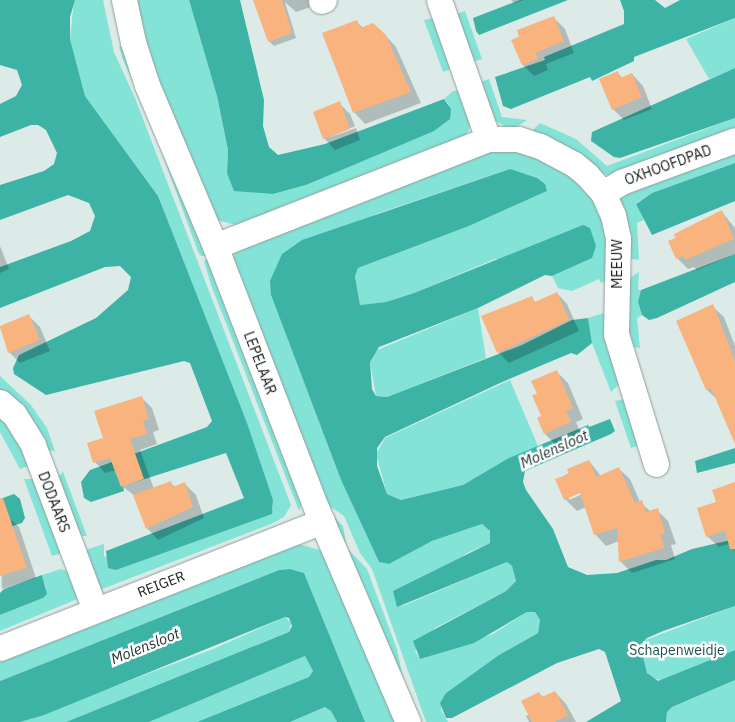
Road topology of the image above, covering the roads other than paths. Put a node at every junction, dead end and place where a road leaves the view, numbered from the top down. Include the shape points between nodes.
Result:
1 (124, 0) edge
2 (439, 0) edge
3 (488, 139) junction
4 (735, 140) edge
5 (603, 193) junction
6 (215, 246) junction
7 (0, 402) edge
8 (656, 464) dead end
9 (322, 522) junction
10 (95, 610) junction
11 (0, 648) edge
12 (408, 722) edge

1 - 6 street, LEPELAAR via 147,85
2 - 3 street
3 - 5 street, MEEUW via 518,139 540,146 574,164
3 - 6 street, MEEUW
4 - 5 street, OXHOOFDPAD via 621,182
5 - 8 street, MEEUW via 613,215 618,238 616,334
6 - 9 street, LEPELAAR
7 - 10 street, DODAARS via 14,414 33,445
9 - 10 street, REIGER
9 - 12 street, LEPELAAR
10 - 11 street, REIGER

